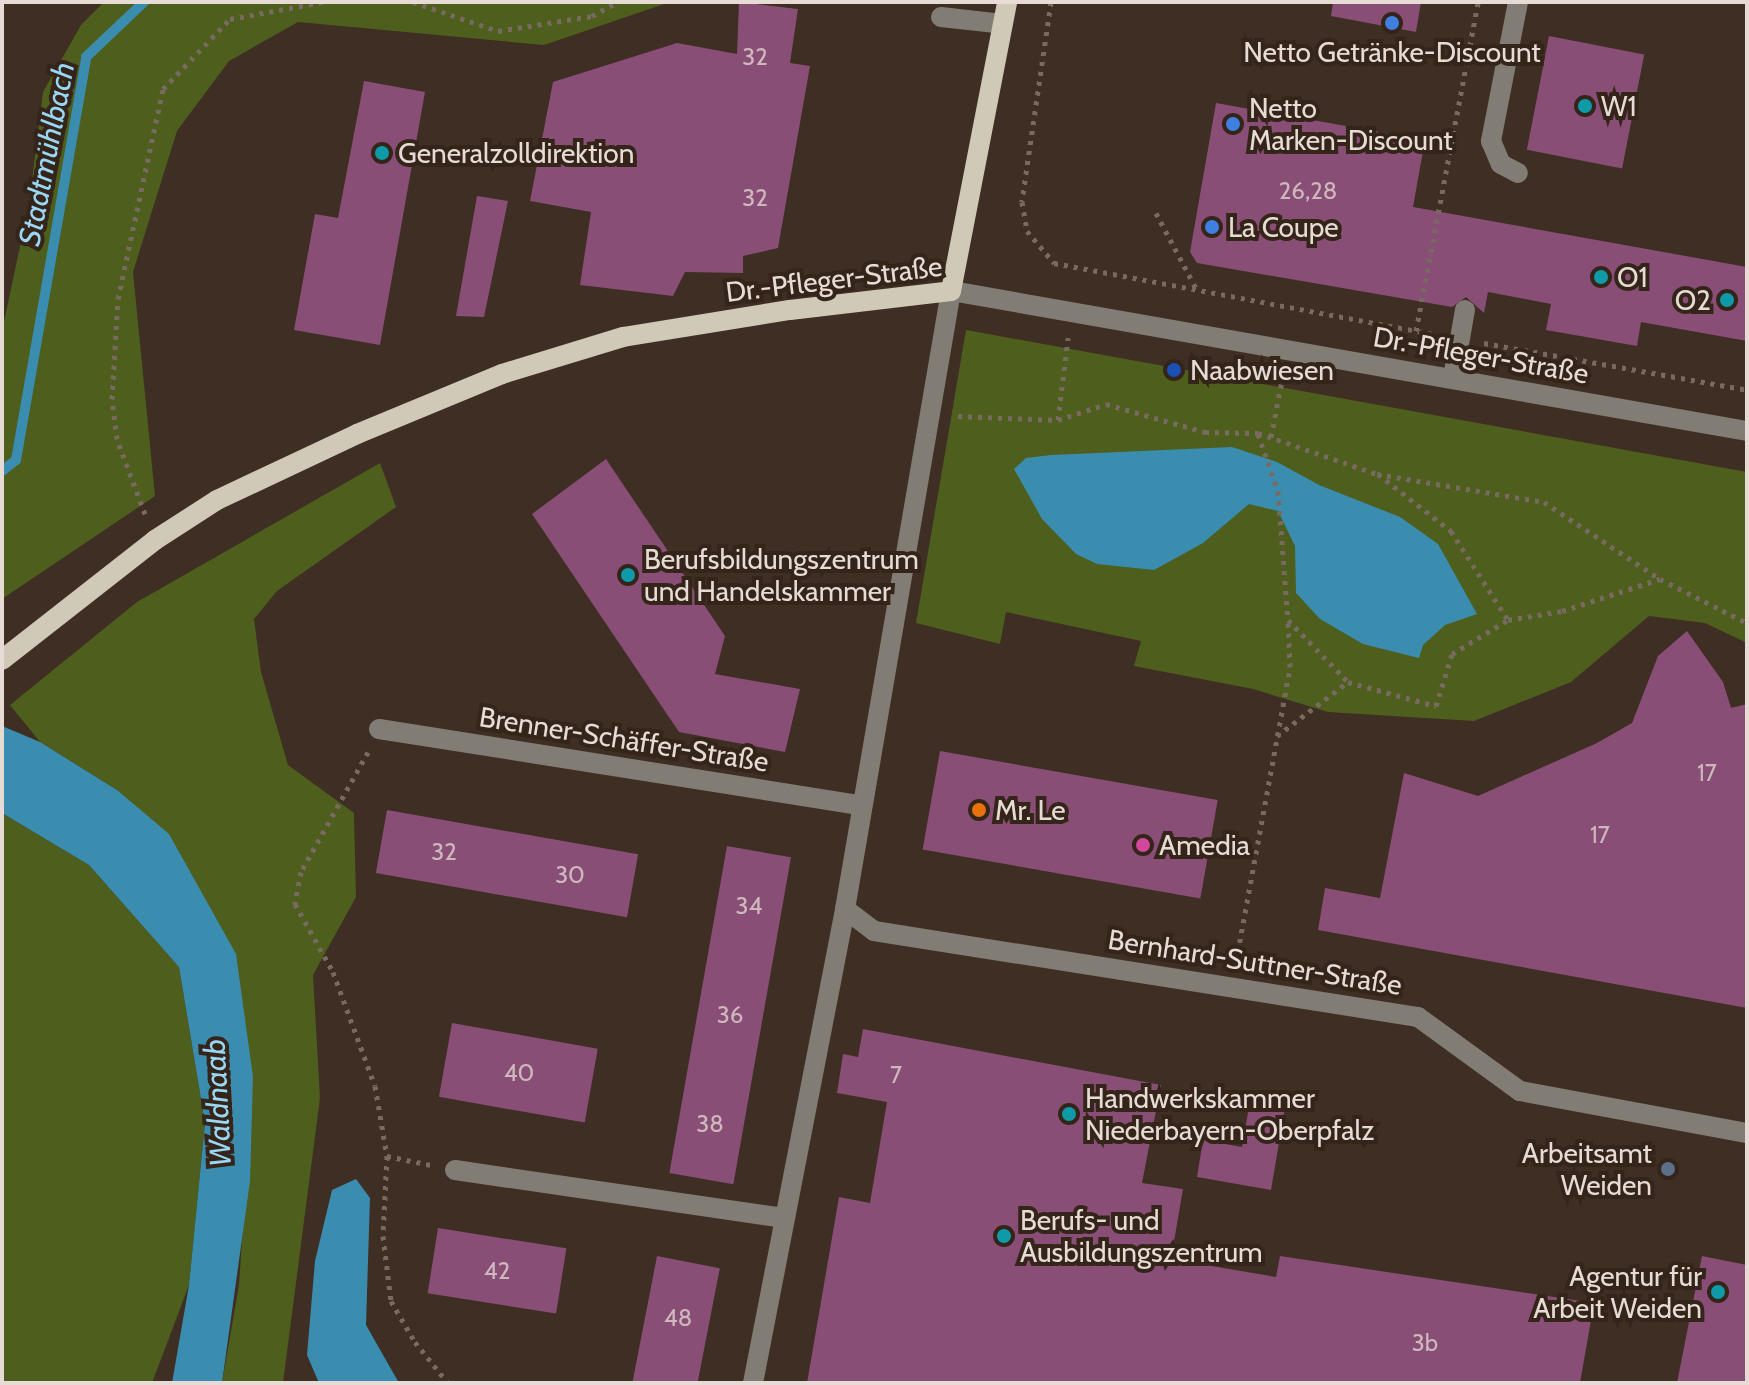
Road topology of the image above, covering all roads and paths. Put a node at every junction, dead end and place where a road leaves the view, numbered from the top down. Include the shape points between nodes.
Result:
1 (323, 2) edge
2 (413, 2) edge
3 (617, 2) edge
4 (1007, 2) edge
5 (1051, 2) edge
6 (1478, 2) edge
7 (1518, 2) edge
8 (941, 17) dead end
9 (1003, 24) junction
10 (1518, 173) dead end
11 (1156, 213) dead end
12 (951, 291) junction
13 (1198, 292) junction
14 (1071, 310) junction
15 (1465, 310) dead end
16 (1416, 331) junction
17 (1460, 339) junction
18 (1287, 348) junction
19 (1453, 378) junction
20 (1747, 390) edge
21 (929, 415) junction
22 (1058, 420) junction
23 (1747, 431) edge
24 (1258, 433) junction
25 (1271, 437) junction
26 (1377, 474) junction
27 (155, 540) junction
28 (1660, 579) junction
29 (1288, 620) junction
30 (1508, 620) junction
31 (1747, 623) edge
32 (2, 660) edge
33 (1348, 682) junction
34 (379, 729) joint
35 (1276, 737) junction
36 (861, 805) junction
37 (845, 909) junction
38 (1231, 986) junction
39 (1747, 1133) edge
40 (387, 1156) junction
41 (455, 1170) joint
42 (784, 1218) junction
43 (448, 1383) edge
44 (753, 1383) edge

1 - 27 path via 230,19 163,89 118,299 112,399 117,439
2 - 3 path via 498,31 592,16
4 - 9 main road
5 - 13 path via 1022,202 1027,231 1054,263 1069,269
6 - 16 path
7 - 10 street via 1491,141 1501,164
8 - 9 street
9 - 12 main road
11 - 13 path
12 - 14 street, Dr.-Pfleger-Straße
12 - 21 street
12 - 27 main road, Dr.-Pfleger-Straße via 623,337 502,374 231,494
13 - 16 path
14 - 18 street, Dr.-Pfleger-Straße
14 - 22 path
15 - 17 street
16 - 17 path
17 - 19 street
17 - 20 path
18 - 19 street, Dr.-Pfleger-Straße
18 - 25 path
19 - 23 street, Dr.-Pfleger-Straße
21 - 22 path
21 - 36 street
22 - 24 path via 1106,404 1205,432
24 - 25 path
24 - 29 path via 1278,491
25 - 26 path
26 - 28 path via 1544,502
26 - 30 path via 1451,531
27 - 32 main road, Dr.-Pfleger-Straße
28 - 30 path via 1562,611
28 - 31 path
29 - 33 path
29 - 35 path via 1290,667
30 - 33 path via 1452,654 1436,706
33 - 35 path
34 - 36 street, Brenner-Schäffer-Straße
34 - 40 path via 301,872 295,904 354,1020 375,1086
35 - 38 path
36 - 37 street
37 - 38 street, Bernhard-Suttner-Straße via 874,931
37 - 42 street
38 - 39 street, Bernhard-Suttner-Straße via 1418,1017 1520,1091
40 - 41 path
40 - 43 path via 383,1236 391,1301
41 - 42 street
42 - 44 street

